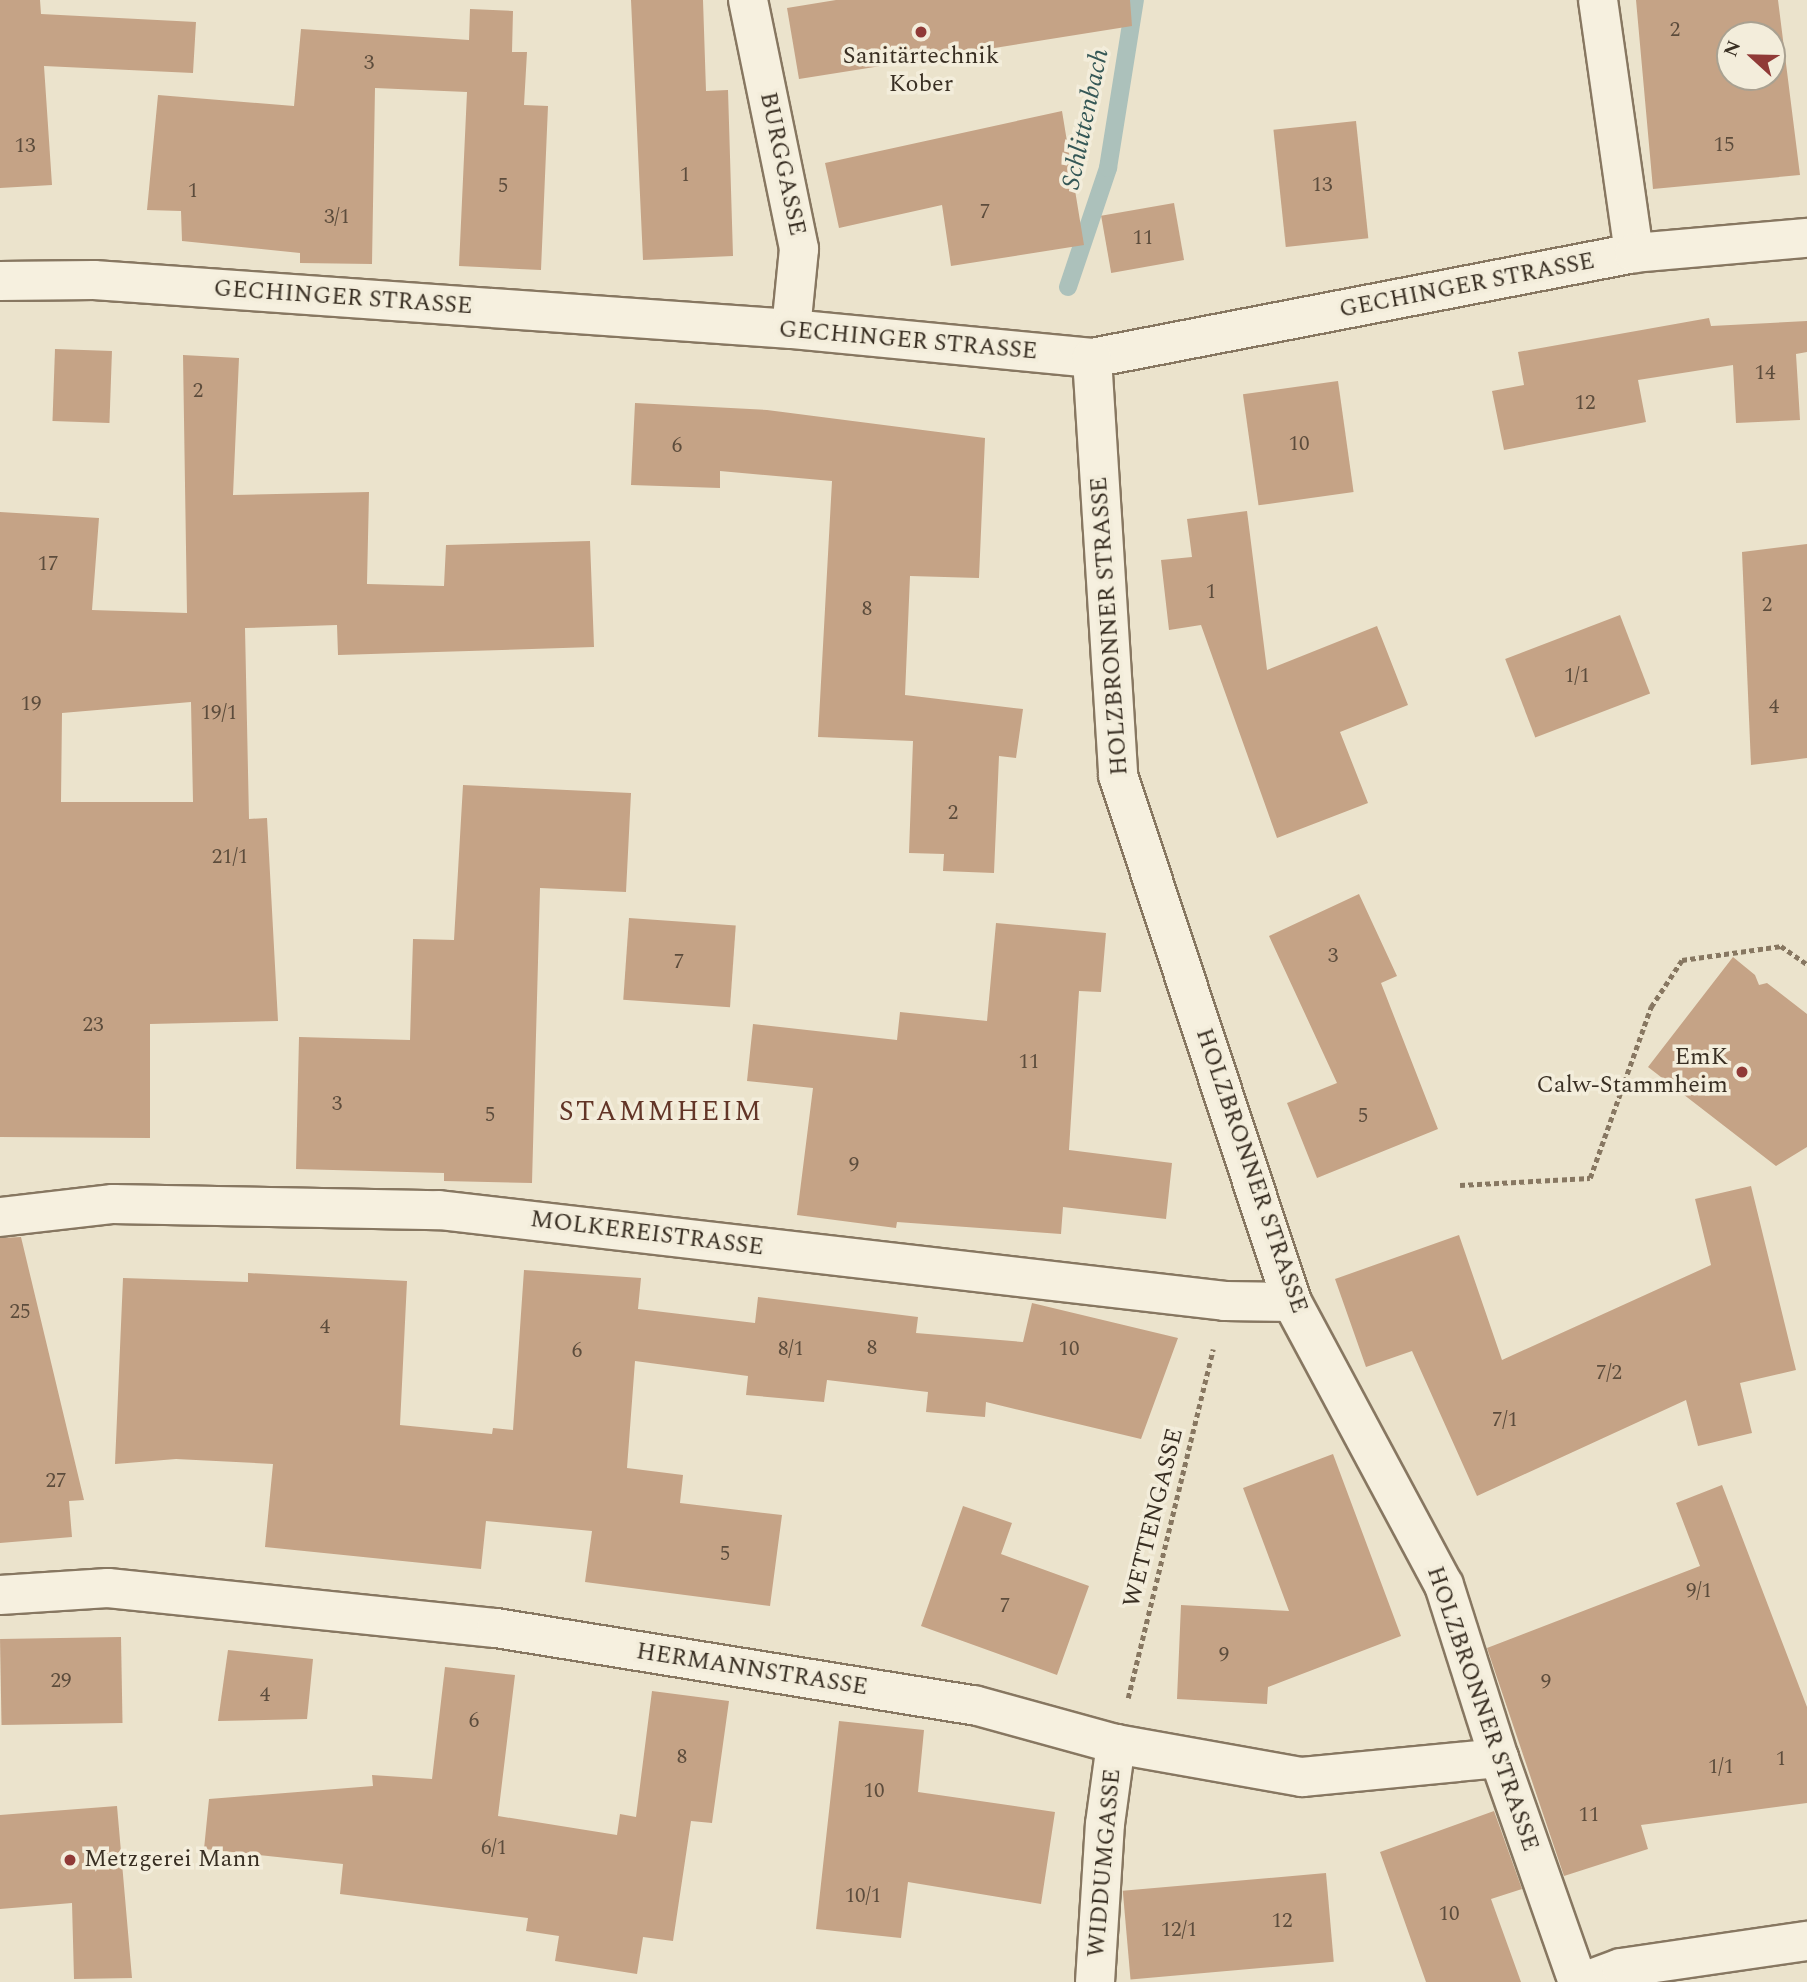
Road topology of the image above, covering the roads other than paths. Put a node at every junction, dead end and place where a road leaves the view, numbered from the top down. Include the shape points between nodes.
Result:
1 (748, 0) edge
2 (1598, 0) edge
3 (1807, 238) edge
4 (1634, 253) junction
5 (0, 281) edge
6 (791, 329) junction
7 (1092, 358) junction
8 (0, 1217) edge
9 (1292, 1302) junction
10 (0, 1595) edge
11 (1116, 1744) junction
12 (1499, 1758) junction
13 (1807, 1941) edge
14 (1095, 1982) edge
15 (1581, 1982) edge

1 - 6 street, BURGGASSE via 799,249
2 - 4 street
3 - 4 street, GECHINGER STRASSE
4 - 7 street, GECHINGER STRASSE
5 - 6 street, GECHINGER STRASSE via 94,280
6 - 7 street, GECHINGER STRASSE
7 - 9 street, HOLZBRONNER STRASSE via 1118,775
8 - 9 street, MOLKEREISTRASSE via 113,1205 439,1210 1225,1301
9 - 12 street, HOLZBRONNER STRASSE via 1444,1585
10 - 11 street, HERMANNSTRASSE via 108,1588 496,1628 974,1705
11 - 12 street, HERMANNSTRASSE via 1302,1777
11 - 14 street, WIDDUMGASSE via 1105,1824
12 - 15 street, HOLZBRONNER STRASSE
13 - 15 street via 1621,1968

